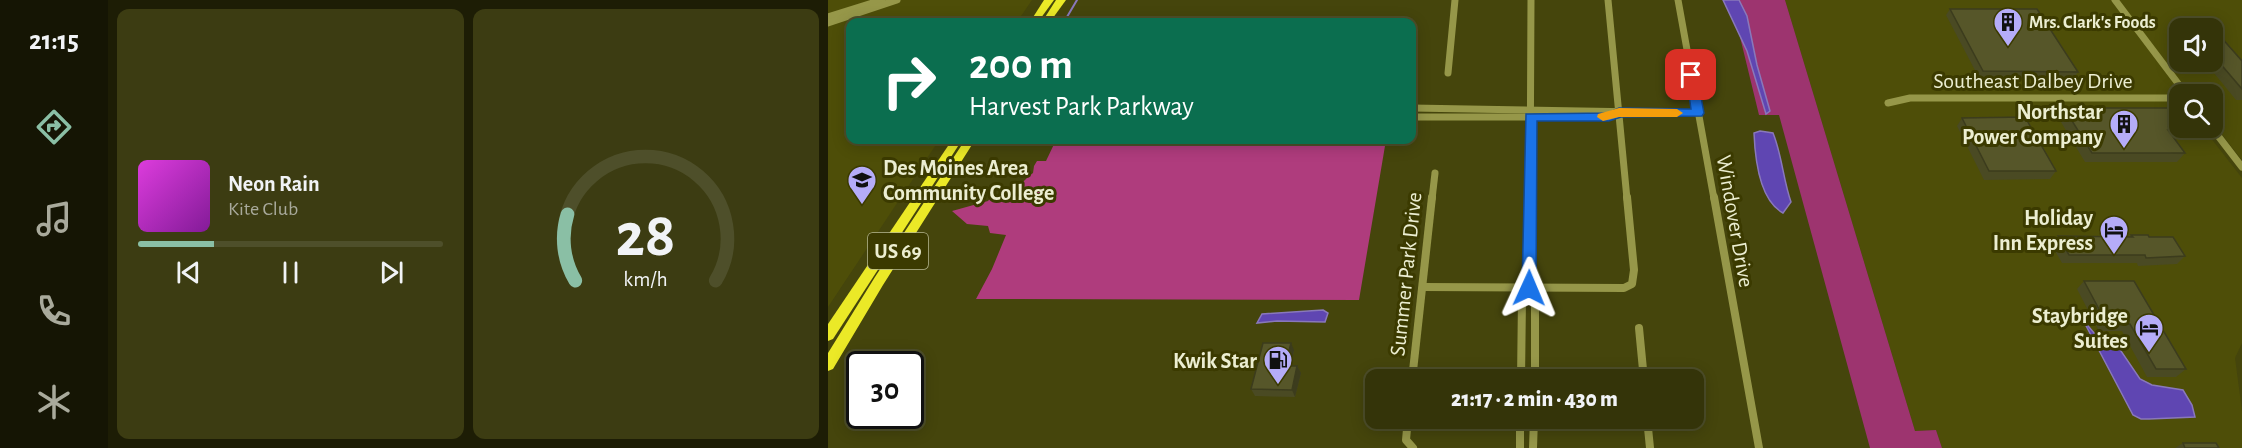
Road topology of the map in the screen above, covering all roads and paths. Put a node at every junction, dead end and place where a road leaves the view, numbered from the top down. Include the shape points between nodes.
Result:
1 (882, 0) edge
2 (897, 0) edge
3 (1049, 0) edge
4 (1061, 0) edge
5 (1455, 0) edge
6 (1531, 0) edge
7 (1608, 0) edge
8 (1678, 0) edge
9 (2115, 0) edge
10 (828, 17) edge
11 (1038, 18) edge
12 (1049, 18) edge
13 (828, 23) edge
14 (1448, 73) dead end
15 (2178, 84) edge
16 (2169, 98) edge
17 (1888, 104) dead end
18 (1416, 108) edge
19 (1530, 108) junction
20 (1619, 112) junction
21 (1698, 113) junction
22 (1416, 117) edge
23 (1531, 117) junction
24 (2220, 138) edge
25 (954, 144) edge
26 (967, 144) edge
27 (2242, 167) edge
28 (1436, 173) dead end
29 (1423, 287) junction
30 (1529, 288) junction
31 (1639, 328) dead end
32 (828, 335) edge
33 (828, 365) edge
34 (1413, 369) edge
35 (1521, 369) edge
36 (1535, 369) edge
37 (1643, 369) edge
38 (1407, 429) edge
39 (1521, 429) edge
40 (1534, 429) edge
41 (1648, 429) edge
42 (1411, 447) edge
43 (1520, 448) edge
44 (1533, 448) edge
45 (1650, 448) edge
46 (1759, 448) edge

1 - 10 street
2 - 13 street
3 - 11 main road
4 - 12 main road
5 - 14 street
6 - 19 street
7 - 20 street
8 - 21 street, Windover Drive
9 - 15 street
16 - 17 street, Southeast Dalbey Drive via 1910,98
18 - 19 street
19 - 20 street
19 - 23 street
20 - 21 street
20 - 23 street via 1609,117
20 - 30 street via 1634,270 1632,284 1624,288
21 - 46 street, Windover Drive
22 - 23 street
23 - 30 street
24 - 27 street
25 - 32 main road, US 69
26 - 33 main road, US 69
28 - 29 street, Summer Park Drive
29 - 30 street
29 - 34 street, Summer Park Drive
30 - 35 street via 1522,298
30 - 36 street via 1535,298
31 - 37 street
38 - 42 street
39 - 43 street
40 - 44 street
41 - 45 street

